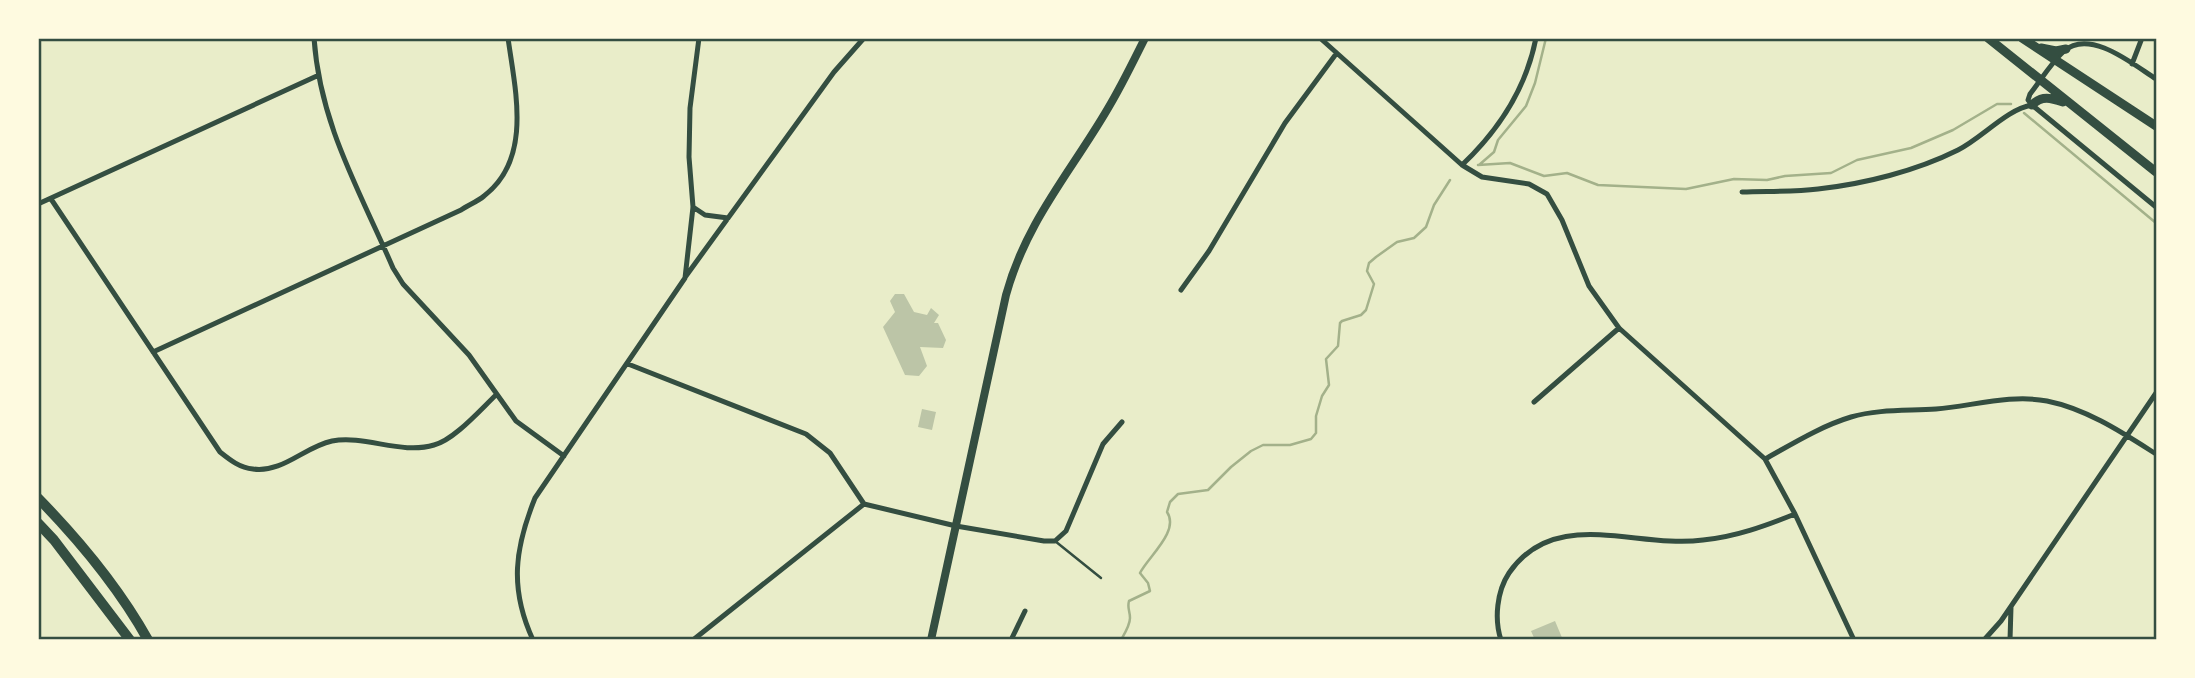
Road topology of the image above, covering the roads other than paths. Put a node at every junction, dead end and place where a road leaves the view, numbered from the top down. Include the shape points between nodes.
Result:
1 (314, 38) edge
2 (508, 38) edge
3 (699, 38) edge
4 (864, 38) edge
5 (1146, 38) edge
6 (1320, 38) edge
7 (1536, 38) edge
8 (1988, 38) edge
9 (2141, 38) edge
10 (2026, 41) edge
11 (2066, 49) junction
12 (1336, 54) junction
13 (2056, 61) junction
14 (2132, 64) junction
15 (319, 75) junction
16 (2157, 79) edge
17 (2041, 80) junction
18 (2032, 105) junction
19 (2071, 105) junction
20 (2157, 126) edge
21 (1462, 165) junction
22 (2157, 172) edge
23 (1742, 192) dead end
24 (51, 199) junction
25 (38, 204) edge
26 (693, 207) junction
27 (2157, 207) edge
28 (728, 218) junction
29 (384, 245) junction
30 (685, 278) junction
31 (1181, 290) dead end
32 (1619, 328) junction
33 (153, 352) junction
34 (628, 364) junction
35 (2157, 393) edge
36 (496, 396) junction
37 (1534, 402) dead end
38 (1122, 422) dead end
39 (2128, 436) junction
40 (2157, 454) edge
41 (564, 456) junction
42 (1765, 459) junction
43 (38, 498) edge
44 (864, 504) junction
45 (1795, 514) junction
46 (38, 523) edge
47 (956, 526) junction
48 (1055, 541) junction
49 (1101, 579) dead end
50 (2011, 604) junction
51 (1026, 611) dead end
52 (130, 639) edge
53 (148, 639) edge
54 (533, 639) edge
55 (693, 639) edge
56 (933, 639) edge
57 (1011, 639) edge
58 (1501, 639) edge
59 (1854, 639) edge
60 (1984, 639) edge
61 (2010, 639) edge

1 - 15 street
2 - 29 street via 518,133 505,172 486,195
3 - 26 street via 690,108
4 - 28 street
5 - 47 main road via 1108,109 1033,224 1016,264
6 - 12 street
7 - 21 street via 1519,93 1484,145
8 - 17 main road
9 - 14 street
10 - 11 main road via 2045,49
10 - 13 main road
11 - 13 street
11 - 14 street via 2096,44
12 - 21 street
12 - 31 street via 1285,123
13 - 17 street
13 - 20 main road
14 - 16 street
15 - 24 street
15 - 29 street via 338,146
17 - 18 street via 2028,97
17 - 19 main road
18 - 19 main road via 2046,98
18 - 23 street via 2018,108 1959,150 1905,170 1816,190
18 - 27 street
19 - 22 main road
21 - 32 street via 1482,177 1529,184 1547,194 1589,286
24 - 25 street
24 - 33 street
26 - 28 street via 705,215
26 - 30 street
28 - 30 street
29 - 33 street
29 - 36 street via 403,284 469,355
30 - 34 street
32 - 37 street
32 - 42 street
33 - 36 street via 220,452 235,464 252,469 276,468 312,447 333,441 433,446
34 - 41 street
34 - 44 street via 806,434 830,453
35 - 39 street
36 - 41 street via 516,421
38 - 48 street via 1104,444 1066,531
39 - 40 street
39 - 42 street via 2070,407 2022,399 1851,417
39 - 50 street
41 - 54 street via 536,498 517,558 518,589
42 - 45 street
43 - 53 highway via 99,569
44 - 47 street
44 - 55 street
45 - 58 street via 1703,541 1660,542 1579,533 1552,538 1530,549 1506,578 1497,605
45 - 59 street
46 - 52 highway
47 - 48 street
47 - 56 main road
48 - 49 lane
50 - 60 street
50 - 61 street
51 - 57 street

